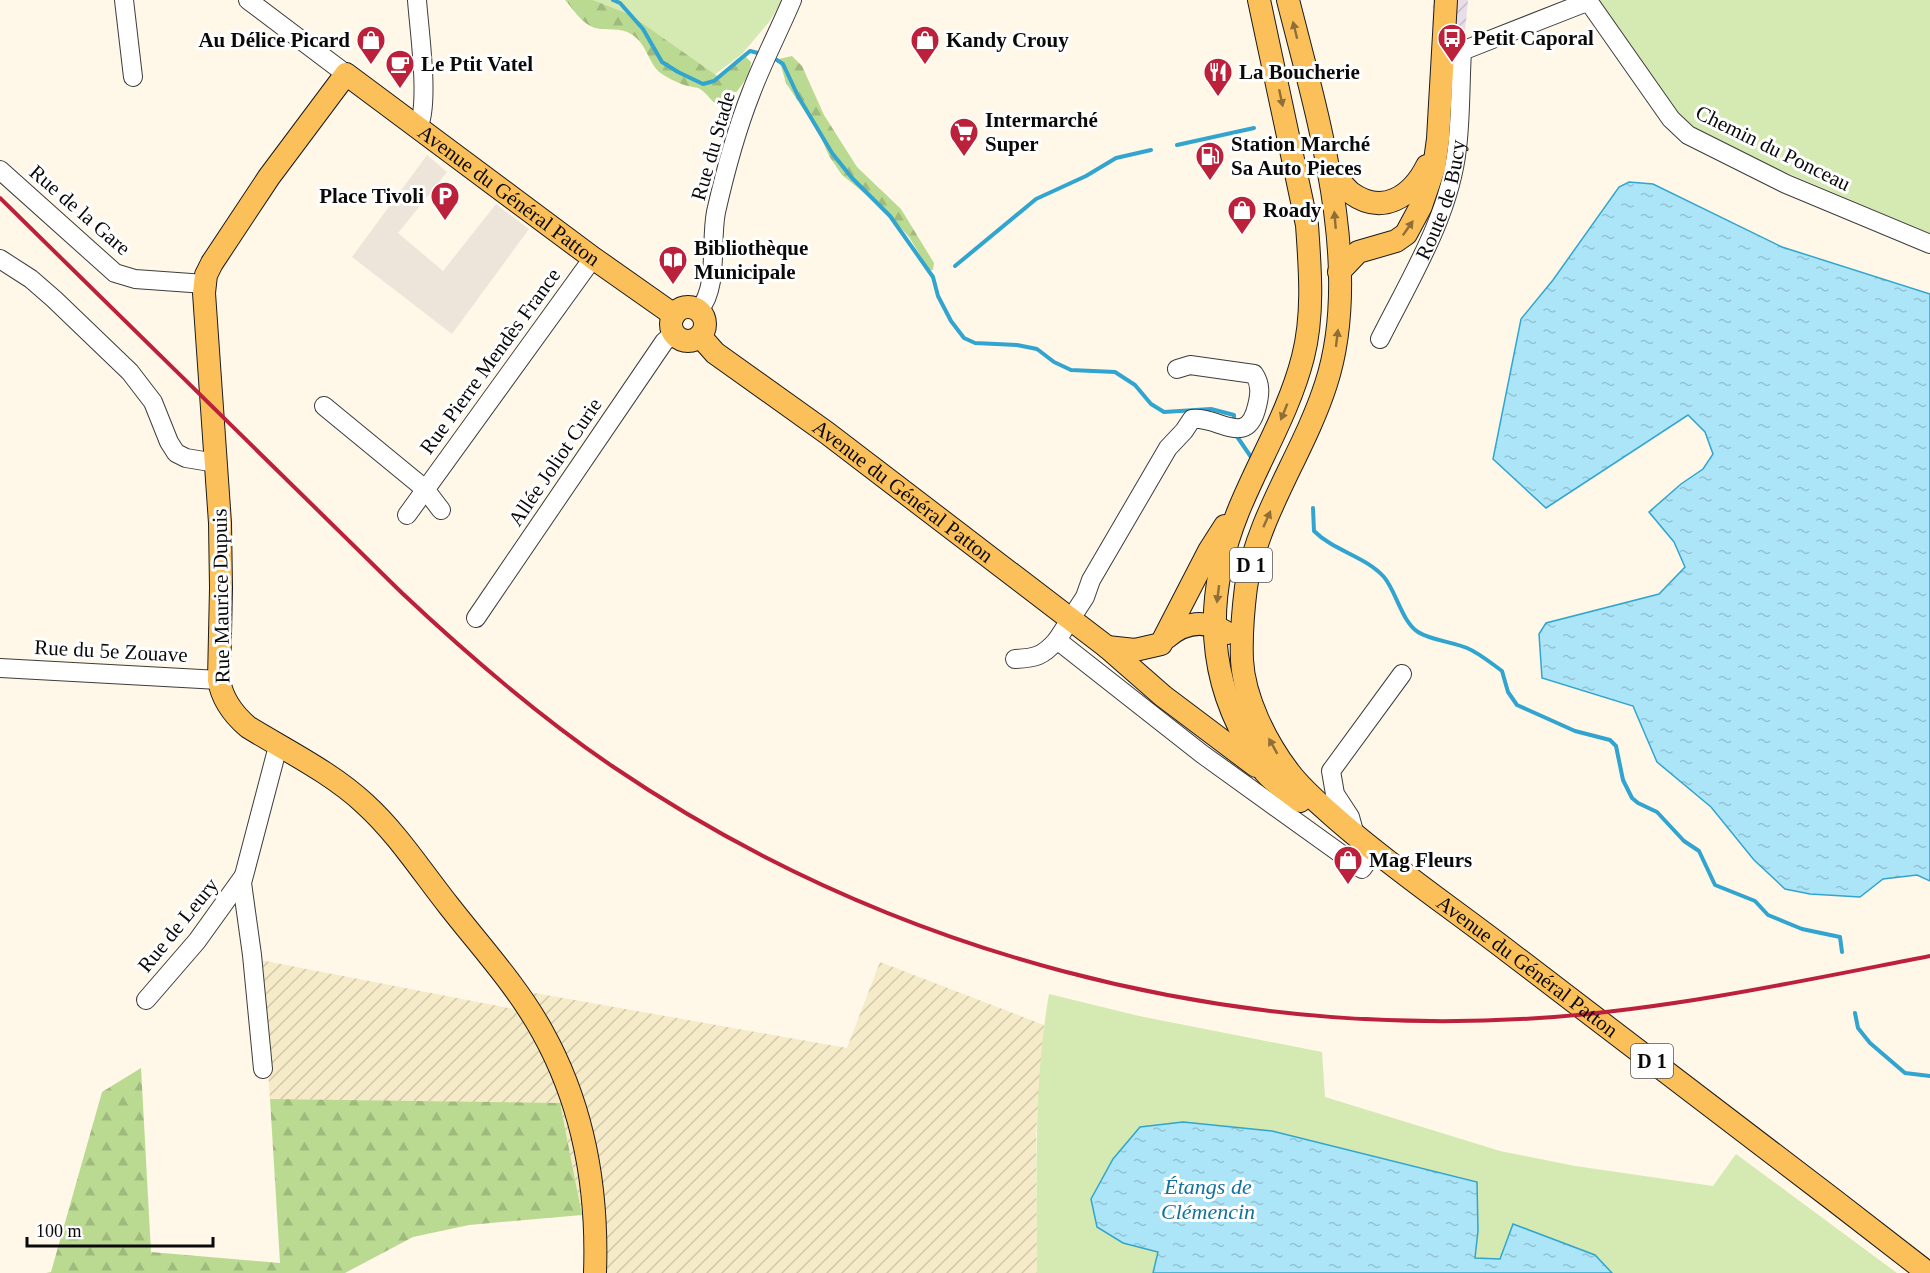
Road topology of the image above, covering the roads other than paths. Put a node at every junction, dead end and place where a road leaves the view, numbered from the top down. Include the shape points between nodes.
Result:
1 (124, 0) edge
2 (248, 0) edge
3 (417, 0) edge
4 (792, 0) edge
5 (1259, 0) edge
6 (1288, 0) edge
7 (1446, 0) edge
8 (1453, 51) junction
9 (346, 74) junction
10 (133, 77) dead end
11 (418, 128) junction
12 (1438, 139) junction
13 (1328, 168) junction
14 (0, 170) edge
15 (1930, 244) edge
16 (592, 258) junction
17 (0, 259) edge
18 (1340, 272) junction
19 (205, 284) junction
20 (699, 310) junction
21 (674, 324) junction
22 (700, 336) junction
23 (1380, 339) dead end
24 (1177, 369) dead end
25 (324, 406) dead end
26 (216, 463) junction
27 (425, 489) junction
28 (1248, 489) junction
29 (441, 510) dead end
30 (407, 515) dead end
31 (476, 618) dead end
32 (1070, 620) junction
33 (1215, 626) junction
34 (1058, 640) junction
35 (1163, 641) junction
36 (1107, 647) junction
37 (1015, 659) dead end
38 (1243, 666) junction
39 (0, 668) edge
40 (1402, 674) dead end
41 (219, 680) junction
42 (1163, 696) junction
43 (1228, 702) junction
44 (1184, 711) junction
45 (278, 746) junction
46 (1266, 774) junction
47 (1355, 834) junction
48 (1375, 851) junction
49 (243, 877) junction
50 (146, 1000) dead end
51 (263, 1069) dead end
52 (595, 1273) edge
53 (1929, 1273) edge

1 - 10 street
2 - 9 street
3 - 11 street via 423,102
4 - 20 street, Rue du Stade via 751,93 726,169 716,216 711,285
5 -> 28 main road, D 1 via 1307,225 1310,298 1304,355 1295,383
13 -> 6 main road, D 1
7 - 8 main road, Route de Bucy
8 - 12 main road, Route de Bucy
8 - 15 street, Chemin du Ponceau via 1584,3 1591,5 1671,119 1688,135 1786,184
8 - 23 street, Route de Bucy via 1457,148 1447,194 1438,221
9 - 11 main road, Avenue du Général Patton
9 - 19 main road, Rue Maurice Dupuis via 268,177 212,263
11 - 16 main road, Avenue du Général Patton
12 - 13 main road, Route de Bucy via 1422,177 1392,202 1377,202 1351,193
18 -> 12 main road, Route de Bucy via 1358,252 1396,241 1406,234 1434,168
18 -> 13 main road, D 1
14 - 19 street, Rue de la Gare via 115,273 135,279
16 - 21 main road, Avenue du Général Patton
16 - 27 street, Rue Pierre Mendès France
17 - 26 street via 31,279 130,372 153,402 176,453
38 -> 18 main road, D 1 via 1246,592 1255,549 1318,408 1335,352
19 - 26 main road, Rue Maurice Dupuis
20 - 21 main road via 688,307 677,311
20 - 22 main road via 705,320
21 - 22 main road via 684,340
21 - 31 street, Allée Joliot Curie
22 - 32 main road, Avenue du Général Patton via 716,353
24 - 32 street via 1190,365 1254,374 1259,381 1253,420 1235,429 1192,419 1180,447 1098,586 1085,597
25 - 27 street, Rue Pierre Mendès France
26 - 41 main road, Rue Maurice Dupuis via 221,588
27 - 29 street, Rue Pierre Mendès France
27 - 30 street, Rue Pierre Mendès France
28 -> 33 main road, D 1 via 1228,539
28 - 35 main road via 1209,551
32 - 34 street
32 - 36 main road, Avenue du Général Patton
33 - 35 main road via 1188,624
33 - 38 main road via 1236,643
33 - 43 main road, D 1 via 1218,666
34 - 37 street via 1034,658
34 - 48 street via 1202,754 1362,869
35 - 36 main road via 1135,650
35 - 42 main road via 1154,666
36 - 42 main road, Avenue du Général Patton
38 - 43 main road via 1240,686
47 -> 38 main road, D 1 via 1290,774 1256,712
39 - 41 street, Rue du 5e Zouave
40 - 47 street via 1331,771 1335,794 1350,817
41 - 45 main road, Rue Maurice Dupuis via 226,701 242,722
42 - 44 main road
43 - 44 main road via 1208,712
43 - 46 main road, D 1
44 - 46 main road
45 - 49 street
45 - 52 main road, Rue Maurice Dupuis via 340,784 375,815 505,977 543,1032 562,1071 587,1151 594,1194
46 - 47 main road, D 1 via 1303,803
47 - 48 main road, Avenue du Général Patton / D 1
48 - 53 main road, Avenue du Général Patton / D 1
49 - 50 street, Rue de Leury via 197,941
49 - 51 street

